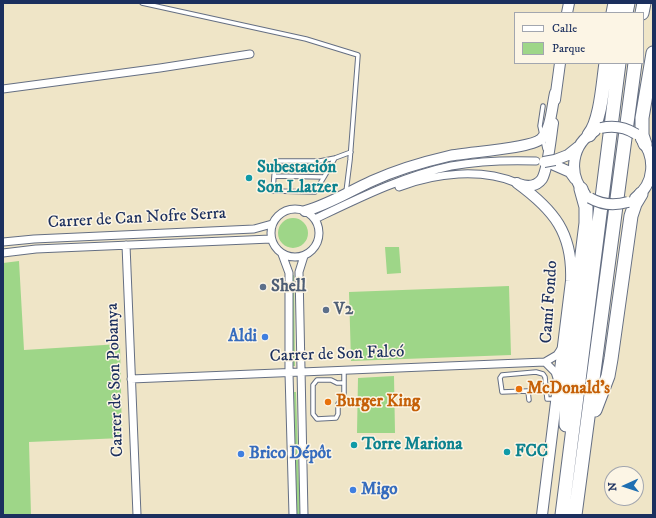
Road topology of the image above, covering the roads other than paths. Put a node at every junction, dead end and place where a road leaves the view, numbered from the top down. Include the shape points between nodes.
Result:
1 (142, 3) edge
2 (653, 53) edge
3 (250, 54) dead end
4 (560, 64) edge
5 (606, 64) edge
6 (619, 64) edge
7 (635, 64) edge
8 (3, 89) edge
9 (555, 93) junction
10 (543, 106) dead end
11 (541, 134) junction
12 (589, 135) junction
13 (532, 143) junction
14 (646, 145) edge
15 (578, 147) junction
16 (487, 151) junction
17 (351, 152) junction
18 (335, 158) junction
19 (547, 161) junction
20 (274, 176) junction
21 (652, 176) edge
22 (324, 177) junction
23 (517, 183) junction
24 (582, 189) junction
25 (346, 194) junction
26 (641, 194) junction
27 (363, 196) junction
28 (305, 211) junction
29 (315, 219) junction
30 (272, 224) junction
31 (271, 239) junction
32 (3, 242) edge
33 (126, 245) junction
34 (3, 252) edge
35 (282, 254) junction
36 (304, 256) junction
37 (563, 345) junction
38 (545, 362) junction
39 (344, 371) junction
40 (290, 373) junction
41 (301, 373) junction
42 (131, 379) junction
43 (344, 383) junction
44 (558, 383) junction
45 (556, 399) junction
46 (529, 400) dead end
47 (588, 428) junction
48 (565, 490) junction
49 (136, 515) edge
50 (293, 515) edge
51 (304, 515) edge
52 (542, 515) edge
53 (562, 515) edge
54 (575, 515) edge

1 - 17 lane via 306,39 358,55
2 - 14 highway via 642,122 642,135
3 - 8 street
4 - 9 street
5 - 12 highway via 597,116
6 - 48 highway
7 - 47 highway
9 - 11 street via 549,124
9 - 19 street
10 - 11 lane
11 - 13 street
11 - 16 lane via 532,140 502,145
11 - 19 lane
12 - 14 street, bridge via 601,128 619,127 627,129
12 - 15 street
13 - 16 street
13 - 19 street via 540,144
14 - 21 street via 652,164
15 - 19 street via 568,155
15 - 24 street via 574,165
16 - 25 street via 430,161 374,180
17 - 18 lane
17 - 25 lane
18 - 20 lane via 320,161 276,161
18 - 22 lane
19 - 23 street via 542,179 536,184 528,186
19 - 24 street via 570,172
19 - 27 street via 488,162 451,166 412,177
20 - 22 lane
20 - 22 lane via 272,191 315,192
21 - 26 street
23 - 27 street via 483,174 450,175 403,185 369,199
23 - 37 street, Camí Fondo via 551,213 568,246 571,281
24 - 26 street, bridge via 600,203 608,205 628,202
24 - 48 highway via 586,218 566,382
25 - 28 street
26 - 47 highway via 630,220 608,376
27 - 29 street
28 - 29 street
28 - 30 street via 286,210 276,217
29 - 36 street via 319,238 311,252
30 - 31 street
30 - 32 street, Carrer de Can Nofre Serra via 254,229
31 - 33 street, Carrer de Can Nofre Serra
31 - 35 street
33 - 34 street, Carrer de Can Nofre Serra
33 - 42 street, Carrer de Son Pobanya
35 - 36 street via 296,258
35 - 40 street via 289,273
36 - 41 street via 299,272
37 - 38 street via 557,355
37 - 44 street, Camí Fondo
38 - 39 street, Carrer de Son Falcó
38 - 44 street via 556,374
39 - 41 street, Carrer de Son Falcó
39 - 43 lane
40 - 41 street, Carrer de Son Falcó
40 - 42 street, Carrer de Son Falcó
40 - 50 street
41 - 51 street
42 - 49 street, Carrer de Son Pobanya
43 - 43 lane via 317,380 313,385 313,414 317,419 336,418 338,404 344,399
44 - 45 street, Camí Fondo
45 - 46 lane via 547,399 543,374 536,372 502,375 502,392 528,391
45 - 52 street, Camí Fondo
47 - 54 highway
48 - 53 highway

